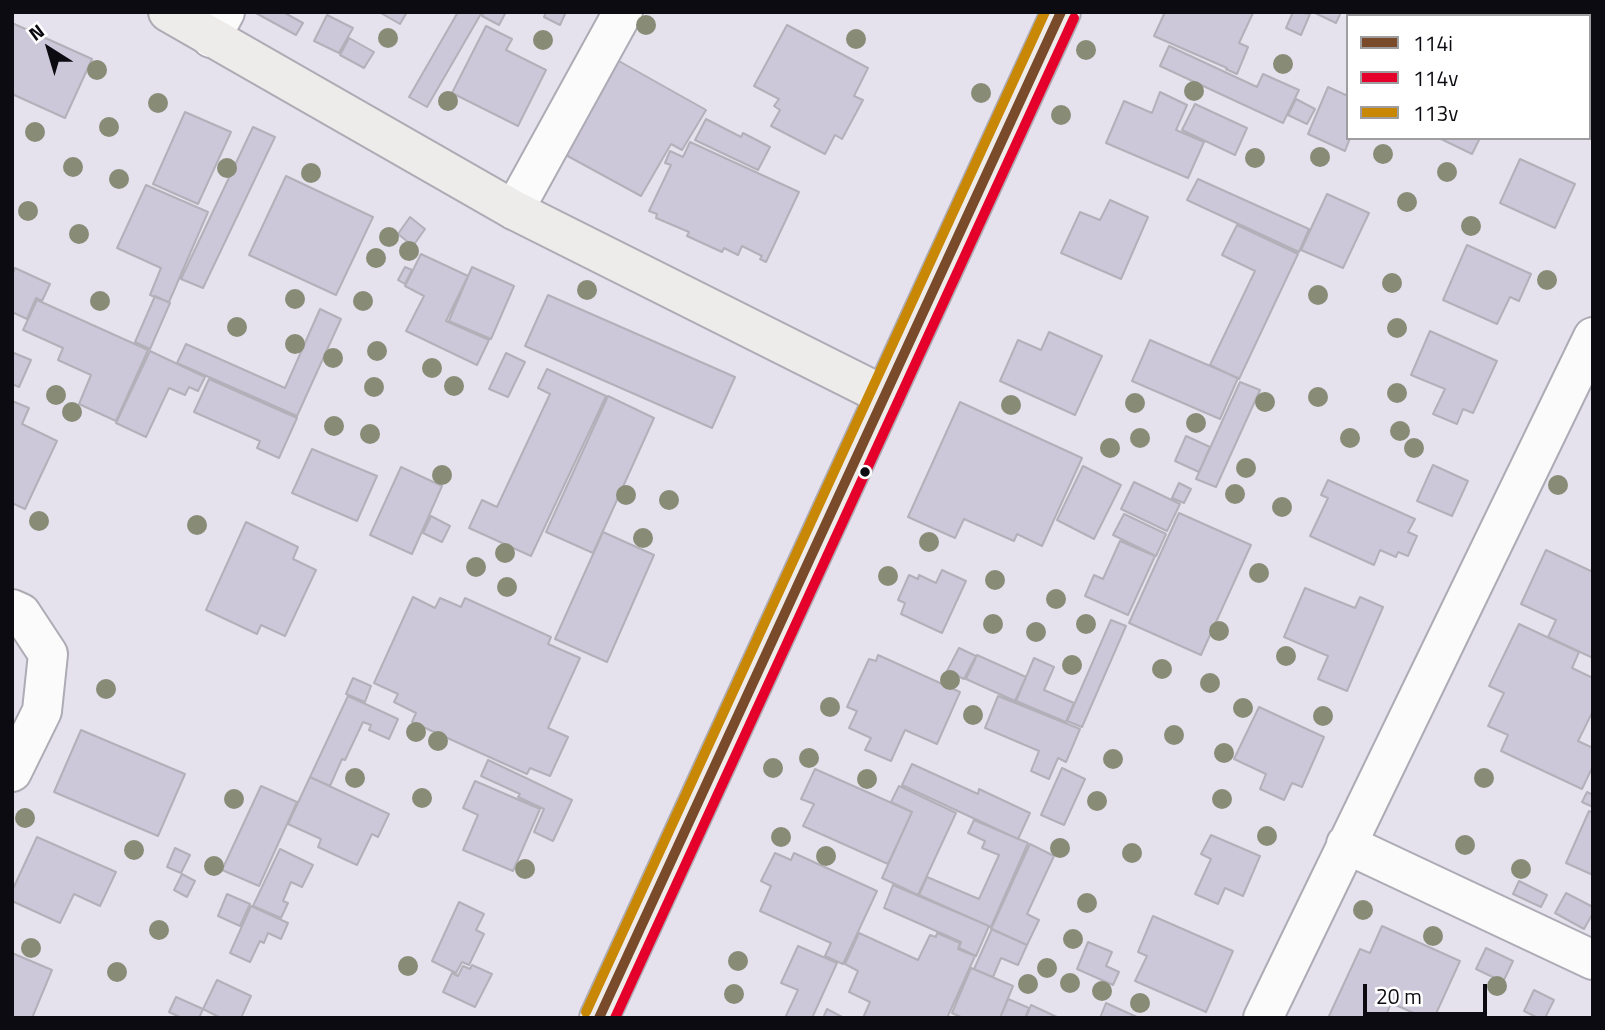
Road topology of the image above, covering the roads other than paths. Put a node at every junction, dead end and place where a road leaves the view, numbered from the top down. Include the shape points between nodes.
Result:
1 (168, 12) edge
2 (623, 12) edge
3 (1061, 12) edge
4 (218, 25) edge
5 (514, 210) junction
6 (1592, 340) edge
7 (885, 396) junction
8 (12, 609) edge
9 (12, 772) edge
10 (1346, 844) junction
11 (1593, 960) edge
12 (599, 1018) edge
13 (1263, 1018) edge

1 - 4 street
2 - 5 street
3 - 7 street
4 - 5 street
5 - 7 street
6 - 10 street
7 - 12 street
8 - 9 street via 21,613 48,654 42,711
10 - 11 street
10 - 13 street

